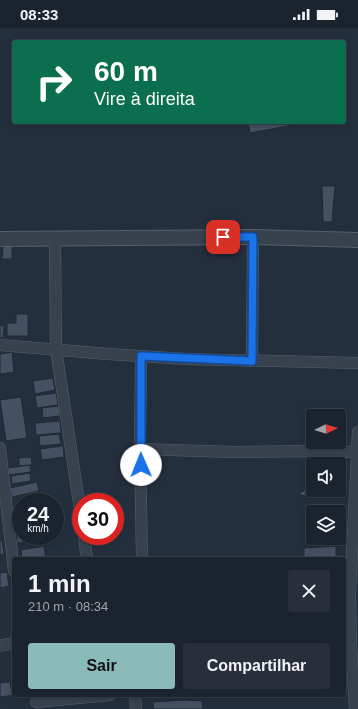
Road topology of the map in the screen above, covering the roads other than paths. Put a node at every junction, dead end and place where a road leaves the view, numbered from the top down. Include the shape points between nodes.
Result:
1 (253, 237) junction
2 (0, 239) edge
3 (55, 239) junction
4 (358, 240) edge
5 (0, 345) edge
6 (56, 349) junction
7 (141, 356) junction
8 (252, 361) junction
9 (358, 363) edge
10 (358, 432) edge
11 (0, 448) edge
12 (140, 449) junction
13 (356, 452) junction
14 (78, 493) edge
15 (85, 545) edge
16 (12, 557) edge
17 (87, 557) edge
18 (142, 557) edge
19 (12, 643) edge
20 (0, 646) edge
21 (89, 697) edge
22 (135, 697) edge
23 (36, 702) edge
24 (136, 709) edge
25 (355, 709) edge

1 - 3 street
1 - 4 street
1 - 8 street
2 - 3 street
3 - 6 street
5 - 6 street
6 - 7 street
6 - 14 street
7 - 8 street
7 - 12 street
8 - 9 street
10 - 13 street
11 - 16 street
12 - 13 street
12 - 18 street
13 - 25 street via 350,594
15 - 17 street
19 - 20 street
21 - 23 street
22 - 24 street

